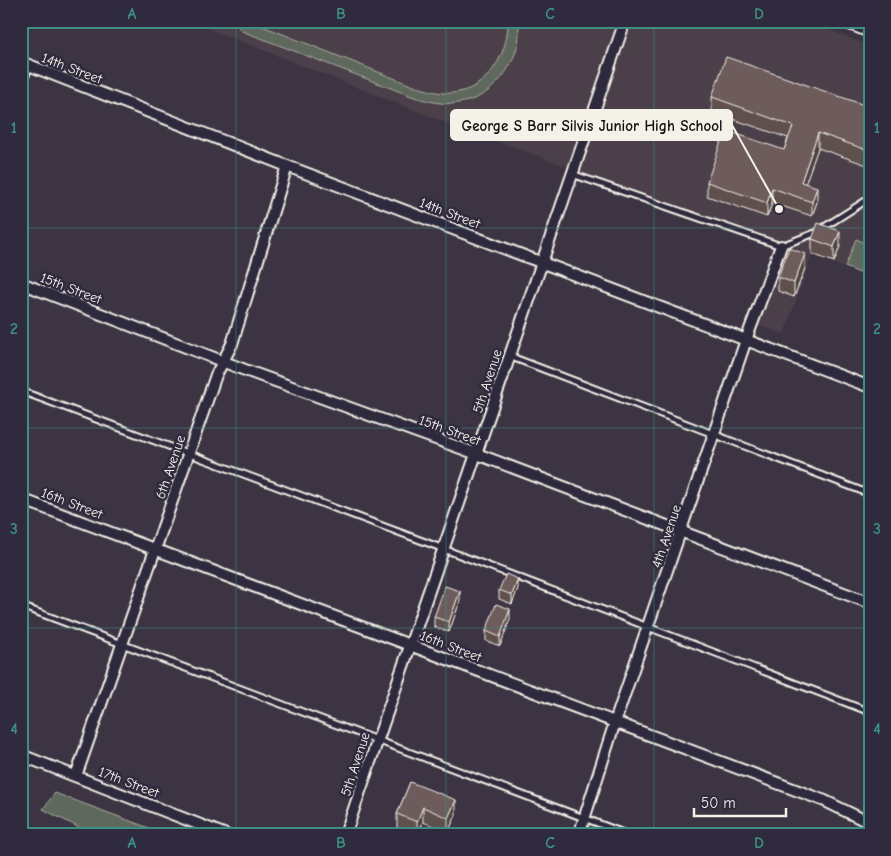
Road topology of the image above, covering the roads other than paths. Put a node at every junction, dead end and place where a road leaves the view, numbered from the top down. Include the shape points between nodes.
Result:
1 (625, 21) edge
2 (842, 21) edge
3 (870, 32) edge
4 (24, 64) edge
5 (21, 82) edge
6 (287, 166) junction
7 (572, 174) junction
8 (870, 198) edge
9 (781, 246) junction
10 (542, 262) junction
11 (21, 283) edge
12 (746, 340) junction
13 (509, 356) junction
14 (224, 361) junction
15 (870, 387) edge
16 (21, 391) edge
17 (715, 436) junction
18 (189, 453) junction
19 (477, 454) junction
20 (870, 494) edge
21 (21, 499) edge
22 (682, 531) junction
23 (156, 549) junction
24 (444, 549) junction
25 (870, 603) edge
26 (21, 606) edge
27 (649, 627) junction
28 (409, 644) junction
29 (121, 645) junction
30 (870, 712) edge
31 (615, 722) junction
32 (378, 740) junction
33 (21, 755) edge
34 (76, 776) junction
35 (586, 818) junction
36 (870, 823) edge
37 (21, 832) edge
38 (26, 835) edge
39 (226, 835) edge
40 (345, 835) edge
41 (579, 835) edge
42 (629, 835) edge

1 - 7 street, 5th Avenue
2 - 3 street
4 - 5 street
4 - 6 street, 14th Street
6 - 10 street, 14th Street
6 - 14 street, 6th Avenue
7 - 9 lane
7 - 10 street, 5th Avenue
8 - 9 lane via 815,233
9 - 12 street, 4th Avenue
10 - 12 street, 14th Street
10 - 13 street, 5th Avenue
11 - 14 street, 15th Street
12 - 15 street, 14th Street
12 - 17 street, 4th Avenue
13 - 17 lane
13 - 19 street, 5th Avenue
14 - 18 street, 6th Avenue
14 - 19 street, 15th Street
16 - 18 lane
17 - 20 lane
17 - 22 street, 4th Avenue
18 - 23 street, 6th Avenue
18 - 24 lane
19 - 22 street, 15th Street
19 - 24 street, 5th Avenue
21 - 23 street, 16th Street
22 - 25 street, 15th Street
22 - 27 street, 4th Avenue
23 - 28 street, 16th Street
23 - 29 street, 6th Avenue
24 - 27 lane
24 - 28 street, 5th Avenue
26 - 29 lane
27 - 30 lane
27 - 31 street, 4th Avenue
28 - 31 street, 16th Street
28 - 32 street, 5th Avenue
29 - 32 lane
29 - 34 street, 6th Avenue
31 - 35 street, 4th Avenue
31 - 36 street, 16th Street via 824,801
32 - 35 lane
32 - 40 street, 5th Avenue
33 - 34 street, 17th Street
34 - 39 street, 17th Street
35 - 41 street, 4th Avenue
35 - 42 lane
37 - 38 highway

